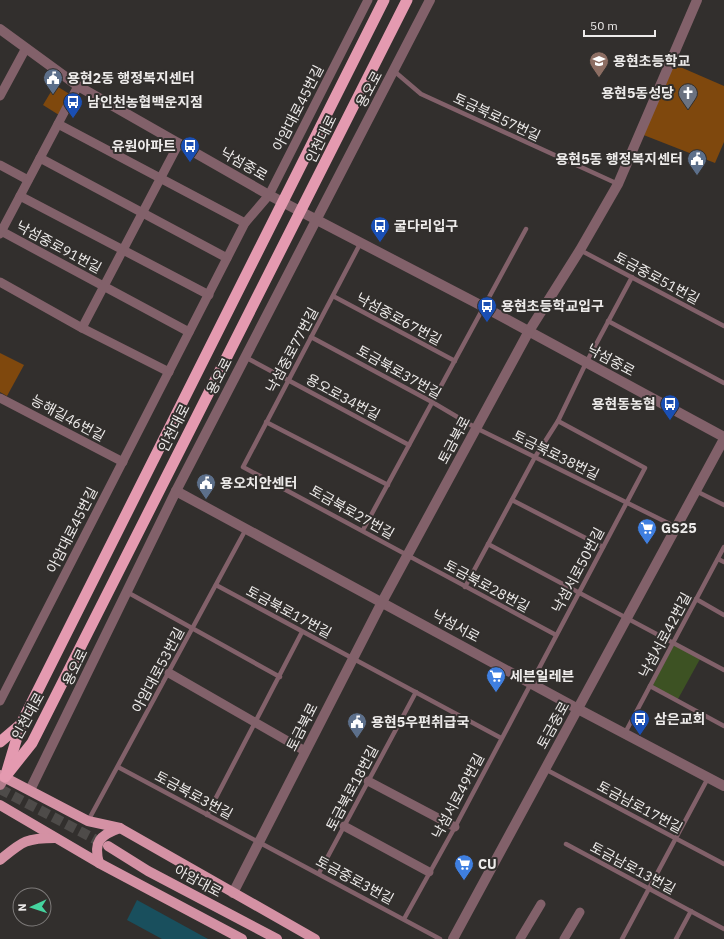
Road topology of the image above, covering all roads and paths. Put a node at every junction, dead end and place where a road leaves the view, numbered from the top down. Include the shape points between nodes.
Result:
1 (368, 0) edge
2 (384, 0) edge
3 (407, 0) edge
4 (430, 0) edge
5 (697, 0) edge
6 (0, 29) edge
7 (26, 48) junction
8 (394, 71) junction
9 (78, 86) junction
10 (0, 96) edge
11 (58, 124) junction
12 (179, 143) junction
13 (40, 158) junction
14 (0, 165) edge
15 (161, 178) junction
16 (28, 180) junction
17 (618, 184) junction
18 (269, 195) junction
19 (20, 196) junction
20 (142, 214) junction
21 (315, 220) junction
22 (245, 223) junction
23 (526, 229) dead end
24 (1, 233) edge
25 (360, 244) junction
26 (123, 250) junction
27 (580, 250) junction
28 (227, 258) junction
29 (632, 277) junction
30 (0, 282) edge
31 (104, 286) junction
32 (209, 295) junction
33 (333, 296) junction
34 (484, 307) junction
35 (608, 321) junction
36 (724, 326) edge
37 (82, 328) junction
38 (528, 331) junction
39 (190, 332) junction
40 (311, 337) junction
41 (245, 356) junction
42 (455, 361) junction
43 (586, 362) junction
44 (169, 372) junction
45 (288, 380) junction
46 (724, 383) edge
47 (0, 398) edge
48 (432, 402) junction
49 (558, 421) junction
50 (266, 422) junction
51 (476, 428) junction
52 (724, 438) edge
53 (409, 445) junction
54 (535, 457) junction
55 (123, 462) junction
56 (243, 467) joint
57 (388, 484) junction
58 (696, 490) junction
59 (176, 491) junction
60 (512, 500) junction
61 (626, 502) junction
62 (724, 505) edge
63 (676, 527) junction
64 (246, 528) junction
65 (363, 530) junction
66 (488, 544) junction
67 (603, 547) junction
68 (724, 547) edge
69 (407, 556) junction
70 (718, 559) junction
71 (724, 562) edge
72 (216, 585) junction
73 (465, 587) junction
74 (126, 592) junction
75 (579, 592) junction
76 (696, 599) junction
77 (382, 602) junction
78 (724, 615) edge
79 (627, 618) junction
80 (192, 629) junction
81 (302, 632) junction
82 (556, 635) junction
83 (673, 643) junction
84 (353, 659) junction
85 (724, 670) edge
86 (169, 673) junction
87 (280, 677) junction
88 (530, 682) junction
89 (650, 686) junction
90 (416, 692) junction
91 (0, 701) edge
92 (578, 709) junction
93 (256, 722) junction
94 (21, 724) junction
95 (724, 726) edge
96 (625, 733) junction
97 (501, 738) junction
98 (0, 742) edge
99 (305, 751) junction
100 (118, 767) junction
101 (545, 769) junction
102 (708, 777) junction
103 (2, 779) edge
104 (368, 781) junction
105 (724, 786) edge
106 (30, 790) junction
107 (0, 805) edge
108 (207, 815) junction
109 (88, 821) junction
110 (344, 826) junction
111 (455, 827) junction
112 (120, 828) junction
113 (55, 838) junction
114 (676, 839) junction
115 (258, 842) junction
116 (566, 844) dead end
117 (108, 846) tunnel mouth
118 (0, 860) edge
119 (99, 863) junction
120 (724, 864) edge
121 (429, 872) junction
122 (319, 873) junction
123 (649, 888) junction
124 (233, 893) junction
125 (541, 904) dead end
126 (691, 911) junction
127 (580, 912) dead end
128 (404, 919) junction
129 (724, 928) edge
130 (242, 939) edge
131 (277, 939) edge
132 (315, 939) edge
133 (440, 939) edge
134 (453, 939) edge
135 (520, 939) edge
136 (564, 939) edge
137 (622, 939) edge
138 (676, 939) edge

1 - 18 street, 아암대로45번길
2 - 94 highway, 인천대로
3 - 103 highway, 인천대로 via 32,743
4 - 8 street, 용오로
5 - 17 street, 토금북로
6 - 7 street, 낙섬중로
7 - 9 street, 낙섬중로
7 - 10 street
8 - 17 lane, 토금북로57번길 via 421,94
8 - 21 street, 용오로
9 - 11 street
9 - 12 street, 낙섬중로
11 - 13 street
11 - 15 street
12 - 15 street, 낙섬중로91번길
12 - 18 street, 낙섬중로
13 - 16 street
13 - 20 street
14 - 16 street
15 - 20 street, 낙섬중로91번길
15 - 22 street
16 - 19 street
17 - 27 street, 토금북로
18 - 21 street, 낙섬중로
18 - 22 street, 아암대로45번길
19 - 24 street
19 - 26 street, 낙섬중로91번길
20 - 26 street, 낙섬중로91번길
20 - 28 street
21 - 25 street, 낙섬중로
21 - 41 street, 용오로
22 - 28 street, 아암대로45번길
23 - 34 lane
24 - 31 street, 낙섬중로91번길
25 - 33 lane, 낙섬중로77번길
25 - 34 street, 낙섬중로
26 - 31 street, 낙섬중로91번길
26 - 32 street
27 - 29 lane, 토금중로51번길
27 - 38 street, 토금북로
28 - 32 street, 아암대로45번길
29 - 35 lane
29 - 36 lane, 토금중로51번길
30 - 37 street
31 - 37 street, 낙섬중로91번길
31 - 39 street
32 - 39 street, 아암대로45번길
33 - 40 lane, 낙섬중로77번길
33 - 42 lane, 낙섬중로67번길
34 - 38 street, 낙섬중로
34 - 42 lane
35 - 43 lane
35 - 46 lane
37 - 44 street
38 - 43 street, 낙섬중로
38 - 51 street, 토금북로
39 - 44 street, 아암대로45번길
40 - 45 lane, 낙섬중로77번길
40 - 48 lane, 토금북로37번길
41 - 45 lane, 용오로34번길
41 - 59 street, 용오로
42 - 48 lane
43 - 49 lane
43 - 52 street, 낙섬중로
44 - 55 street, 아암대로45번길
45 - 50 lane, 낙섬중로77번길
45 - 53 lane, 용오로34번길
47 - 55 street, 능해길46번길
48 - 51 lane, 토금북로37번길
48 - 53 lane
49 - 54 lane
49 - 61 lane, 낙섬서로50번길 via 645,468
50 - 56 lane, 낙섬중로77번길
50 - 57 lane
51 - 54 lane, 토금북로38번길
51 - 69 street, 토금북로
52 - 58 street, 토금중로
53 - 57 lane
54 - 60 lane
54 - 61 lane, 토금북로38번길
55 - 91 street, 아암대로45번길
56 - 65 lane, 토금북로27번길
57 - 65 lane
58 - 62 lane
58 - 63 street, 토금중로
59 - 64 street, 낙섬서로
59 - 74 street, 용오로
60 - 66 lane
60 - 67 lane
61 - 63 lane, 토금북로38번길
61 - 67 lane, 낙섬서로50번길
63 - 79 street, 토금중로
64 - 72 lane, 아암대로53번길
64 - 77 street, 낙섬서로
65 - 69 lane, 토금북로27번길
66 - 73 lane
66 - 75 lane
67 - 75 lane, 낙섬서로50번길
68 - 70 lane, 낙섬서로42번길
69 - 73 lane, 토금북로28번길
69 - 77 street, 토금북로
70 - 71 lane
70 - 76 lane, 낙섬서로42번길
72 - 80 lane, 아암대로53번길
72 - 81 lane, 토금북로17번길
73 - 82 lane, 토금북로28번길
74 - 80 lane
74 - 106 street, 용오로
75 - 79 lane
75 - 82 lane, 낙섬서로50번길
76 - 78 lane
76 - 83 lane, 낙섬서로42번길
77 - 84 street, 토금북로
77 - 88 street, 낙섬서로
79 - 83 lane
79 - 92 street, 토금중로
80 - 86 lane, 아암대로53번길
80 - 87 lane
81 - 84 lane, 토금북로17번길
81 - 87 lane
82 - 88 lane, 낙섬서로50번길
83 - 85 lane
83 - 89 lane, 낙섬서로42번길
84 - 90 lane
84 - 99 street, 토금북로
86 - 93 street
86 - 100 lane, 아암대로53번길
87 - 93 lane
88 - 92 street, 낙섬서로
88 - 97 lane, 낙섬서로49번길
89 - 95 lane
89 - 96 lane, 낙섬서로42번길
90 - 97 lane
90 - 104 lane, 토금북로18번길
92 - 96 street, 낙섬서로
92 - 101 street, 토금중로
93 - 99 street
93 - 108 lane
94 - 98 highway
94 - 103 highway, 인천대로
96 - 102 street, 낙섬서로
97 - 111 lane, 낙섬서로49번길
99 - 115 street, 토금북로
100 - 108 lane, 토금북로3번길
100 - 109 lane, 아암대로53번길
101 - 114 lane, 토금남로17번길
101 - 134 street, 토금중로
102 - 105 street, 낙섬서로
102 - 114 lane
103 - 106 main road
104 - 110 lane, 토금북로18번길
104 - 111 street
106 - 109 main road
107 - 113 main road
108 - 115 lane, 토금북로3번길
109 - 112 main road
110 - 121 street
110 - 122 lane, 토금북로18번길
111 - 121 lane, 낙섬서로49번길
112 - 119 main road via 108,832 97,845
112 - 124 main road
113 - 118 main road via 35,838 22,842
113 - 119 main road
114 - 120 lane, 토금남로17번길
114 - 123 lane
115 - 122 lane, 토금중로3번길
115 - 124 street, 토금북로
116 - 123 lane, 토금남로13번길
117 - 131 main road, 아암대로 via 148,871
119 - 130 main road
121 - 128 lane, 낙섬서로49번길
122 - 128 lane, 토금중로3번길
123 - 126 lane, 토금남로13번길
123 - 137 lane
124 - 132 main road
125 - 135 street
126 - 129 lane, 토금남로13번길
126 - 138 lane
127 - 136 street
128 - 133 lane, 토금중로3번길

